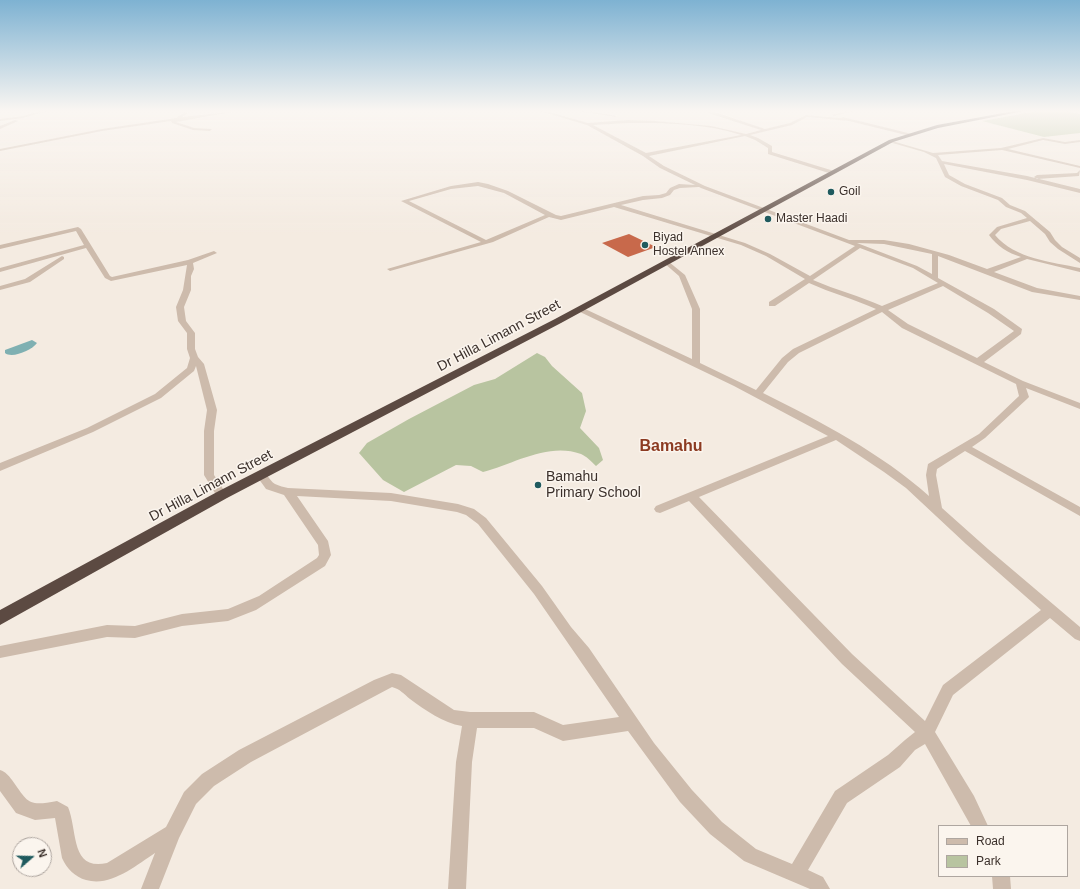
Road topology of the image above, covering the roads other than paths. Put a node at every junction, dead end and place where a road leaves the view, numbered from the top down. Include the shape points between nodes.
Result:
1 (640, 152) edge
2 (657, 152) edge
3 (770, 152) edge
4 (869, 152) edge
5 (929, 152) edge
6 (954, 152) edge
7 (1015, 152) edge
8 (934, 154) junction
9 (645, 155) junction
10 (942, 162) junction
11 (1080, 168) edge
12 (832, 172) junction
13 (1080, 173) edge
14 (1027, 178) junction
15 (703, 187) junction
16 (1080, 191) edge
17 (615, 205) junction
18 (762, 211) junction
19 (549, 215) junction
20 (1031, 218) junction
21 (718, 236) junction
22 (842, 241) junction
23 (486, 242) junction
24 (88, 246) junction
25 (0, 247) edge
26 (858, 247) junction
27 (73, 251) junction
28 (214, 252) dead end
29 (935, 253) junction
30 (1028, 257) junction
31 (1079, 257) edge
32 (190, 262) junction
33 (667, 263) junction
34 (390, 269) dead end
35 (0, 270) edge
36 (1078, 270) edge
37 (989, 271) junction
38 (935, 278) junction
39 (809, 280) junction
40 (944, 283) junction
41 (0, 288) edge
42 (1076, 298) edge
43 (772, 304) dead end
44 (1080, 305) edge
45 (882, 309) junction
46 (580, 310) junction
47 (194, 358) junction
48 (978, 362) junction
49 (696, 365) junction
50 (1020, 383) junction
51 (757, 395) junction
52 (1080, 406) edge
53 (835, 437) junction
54 (965, 447) junction
55 (0, 467) edge
56 (261, 475) junction
57 (288, 492) junction
58 (222, 495) junction
59 (691, 496) junction
60 (660, 509) dead end
61 (937, 511) junction
62 (1080, 512) edge
63 (1051, 610) junction
64 (0, 618) edge
65 (1080, 634) edge
66 (0, 652) edge
67 (470, 720) junction
68 (632, 724) junction
69 (927, 733) junction
70 (0, 778) edge
71 (980, 825) edge
72 (172, 833) junction
73 (795, 875) junction
74 (1001, 877) edge
75 (150, 889) edge
76 (457, 889) edge
77 (821, 889) edge
78 (1002, 889) edge

1 - 9 street
2 - 9 street
3 - 12 street
4 - 12 highway, Dr Hilla Limann Street
5 - 8 street
6 - 8 street
7 - 11 street
8 - 10 street
9 - 15 street via 662,168
10 - 14 street
10 - 20 street via 947,176 1000,199
12 - 18 highway, Dr Hilla Limann Street
13 - 14 street
14 - 16 street
15 - 17 street via 679,186 660,197
15 - 18 street
17 - 19 street via 561,218
17 - 21 street
18 - 21 highway, Dr Hilla Limann Street
18 - 22 street
19 - 23 street
19 - 23 street via 515,196 479,184 404,201
20 - 30 street via 999,228 992,236 1001,245
20 - 31 street via 1048,233 1052,241 1066,252
21 - 33 highway, Dr Hilla Limann Street
21 - 39 street via 768,255
22 - 26 street
22 - 29 street via 884,242
23 - 34 street
24 - 25 street via 78,229
24 - 27 street
24 - 32 street via 107,277 111,279
26 - 38 street
26 - 39 street
27 - 35 street
27 - 41 street via 29,280
28 - 32 street
29 - 37 street
29 - 38 street
30 - 36 street
30 - 37 street
31 - 36 street
32 - 47 street via 187,290 180,307 182,320 191,333 190,349
33 - 46 highway, Dr Hilla Limann Street
33 - 49 street via 682,275 696,309
37 - 42 street via 1035,290
38 - 40 street
39 - 43 street
39 - 45 street via 822,288 853,296
40 - 45 street
40 - 48 street via 1018,329 1018,332
42 - 44 street
45 - 48 street via 905,326
45 - 51 street via 796,351 785,360
46 - 49 street
46 - 56 highway, Dr Hilla Limann Street
47 - 55 street via 191,369 158,396 134,409
47 - 58 street via 200,364 212,410 209,431 209,475
48 - 50 street
49 - 51 street
50 - 52 street
50 - 54 street via 1024,396 982,436
51 - 53 street
53 - 59 street
53 - 61 street via 890,470
54 - 61 street via 932,467 930,475
54 - 62 street
56 - 57 street via 270,486
56 - 58 highway, Dr Hilla Limann Street
57 - 66 street via 324,544 326,554 321,562 251,607 228,615 177,620 137,633 120,634 107,631
57 - 68 street via 391,497 470,512 482,521 538,590
58 - 64 highway, Dr Hilla Limann Street
59 - 60 street
59 - 69 street via 847,659
61 - 63 street
63 - 65 street
63 - 69 street via 948,690
67 - 68 street via 534,720 563,733
67 - 72 street via 452,717 401,682 392,680 245,756 208,780 190,798
67 - 76 street via 464,762
68 - 73 street via 686,796 716,828 750,854
69 - 71 street
69 - 73 street via 894,761 841,797
70 - 72 street via 21,807 28,811 39,814 57,809 62,813 71,858 82,870 96,874 110,871
72 - 75 street
73 - 77 street via 817,883
74 - 78 street

